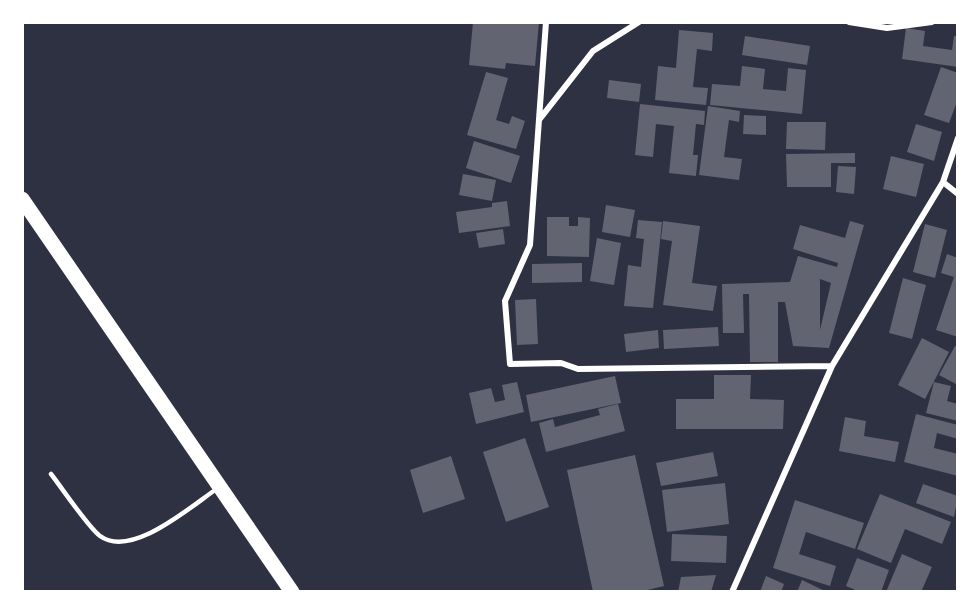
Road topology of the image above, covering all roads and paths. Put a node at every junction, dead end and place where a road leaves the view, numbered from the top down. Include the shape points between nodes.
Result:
1 (546, 22) edge
2 (639, 22) edge
3 (849, 22) edge
4 (932, 22) edge
5 (887, 25) edge
6 (538, 120) junction
7 (957, 138) edge
8 (943, 182) junction
9 (957, 195) edge
10 (22, 199) edge
11 (832, 366) junction
12 (51, 474) dead end
13 (218, 488) junction
14 (292, 591) edge
15 (732, 591) edge

1 - 6 street
2 - 6 street via 593,51
3 - 5 street
4 - 5 street
6 - 11 street via 530,245 505,300 510,364 561,363 579,369
7 - 8 street
8 - 9 street
8 - 11 street
10 - 13 main road
11 - 15 street
12 - 13 lane via 100,537 122,543 141,539
13 - 14 main road

